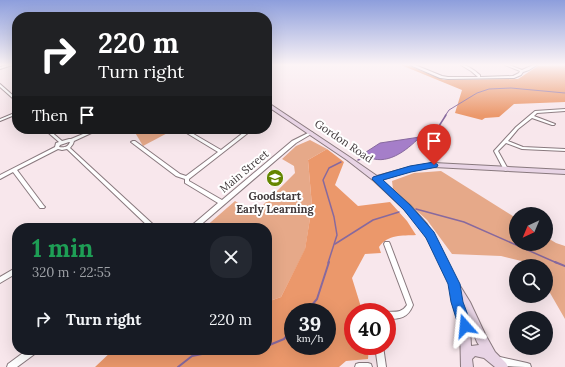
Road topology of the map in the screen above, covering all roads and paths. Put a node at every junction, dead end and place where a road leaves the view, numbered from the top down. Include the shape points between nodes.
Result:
1 (0, 86) edge
2 (12, 97) edge
3 (272, 107) edge
4 (565, 110) edge
5 (12, 115) edge
6 (531, 116) junction
7 (0, 120) edge
8 (553, 124) dead end
9 (311, 133) junction
10 (52, 134) edge
11 (87, 134) edge
12 (190, 134) edge
13 (244, 134) edge
14 (71, 141) junction
15 (505, 141) junction
16 (61, 142) junction
17 (133, 142) dead end
18 (57, 148) junction
19 (68, 148) junction
20 (565, 150) edge
21 (221, 152) junction
22 (506, 168) junction
23 (14, 170) junction
24 (565, 172) edge
25 (0, 177) edge
26 (187, 178) junction
27 (376, 179) junction
28 (222, 203) junction
29 (42, 207) dead end
30 (149, 223) edge
31 (199, 223) edge
32 (387, 244) dead end
33 (12, 273) edge
34 (0, 280) edge
35 (454, 284) junction
36 (396, 314) edge
37 (27, 355) edge
38 (381, 355) edge
39 (497, 361) edge
40 (465, 365) edge
41 (11, 367) edge
42 (359, 367) edge
43 (368, 367) edge
44 (382, 367) edge
45 (527, 367) edge

1 - 2 street
3 - 9 street, Gordon Road
4 - 6 street via 540,111
5 - 7 street
6 - 8 street
6 - 15 street
9 - 27 street, Gordon Road
9 - 28 street, Main Street via 294,142
10 - 16 street
11 - 14 street
12 - 21 street
13 - 21 street
14 - 16 street
14 - 19 street via 72,144
15 - 20 street via 522,148
15 - 22 street via 496,151
16 - 18 street
17 - 26 street
18 - 19 street
18 - 23 street
19 - 30 street
21 - 26 street
22 - 24 street
22 - 27 street via 434,165
23 - 25 street
23 - 29 street
26 - 28 street via 187,182
27 - 35 street, Gordon Road via 424,226
28 - 31 street, Main Street
32 - 36 street via 410,305 403,314
33 - 34 street
35 - 39 street, Gordon Road via 467,305 481,338
35 - 40 street, Gordon Road via 465,326
37 - 41 street
38 - 44 street
39 - 40 street via 486,352 475,351 467,356
39 - 45 street
42 - 43 street

